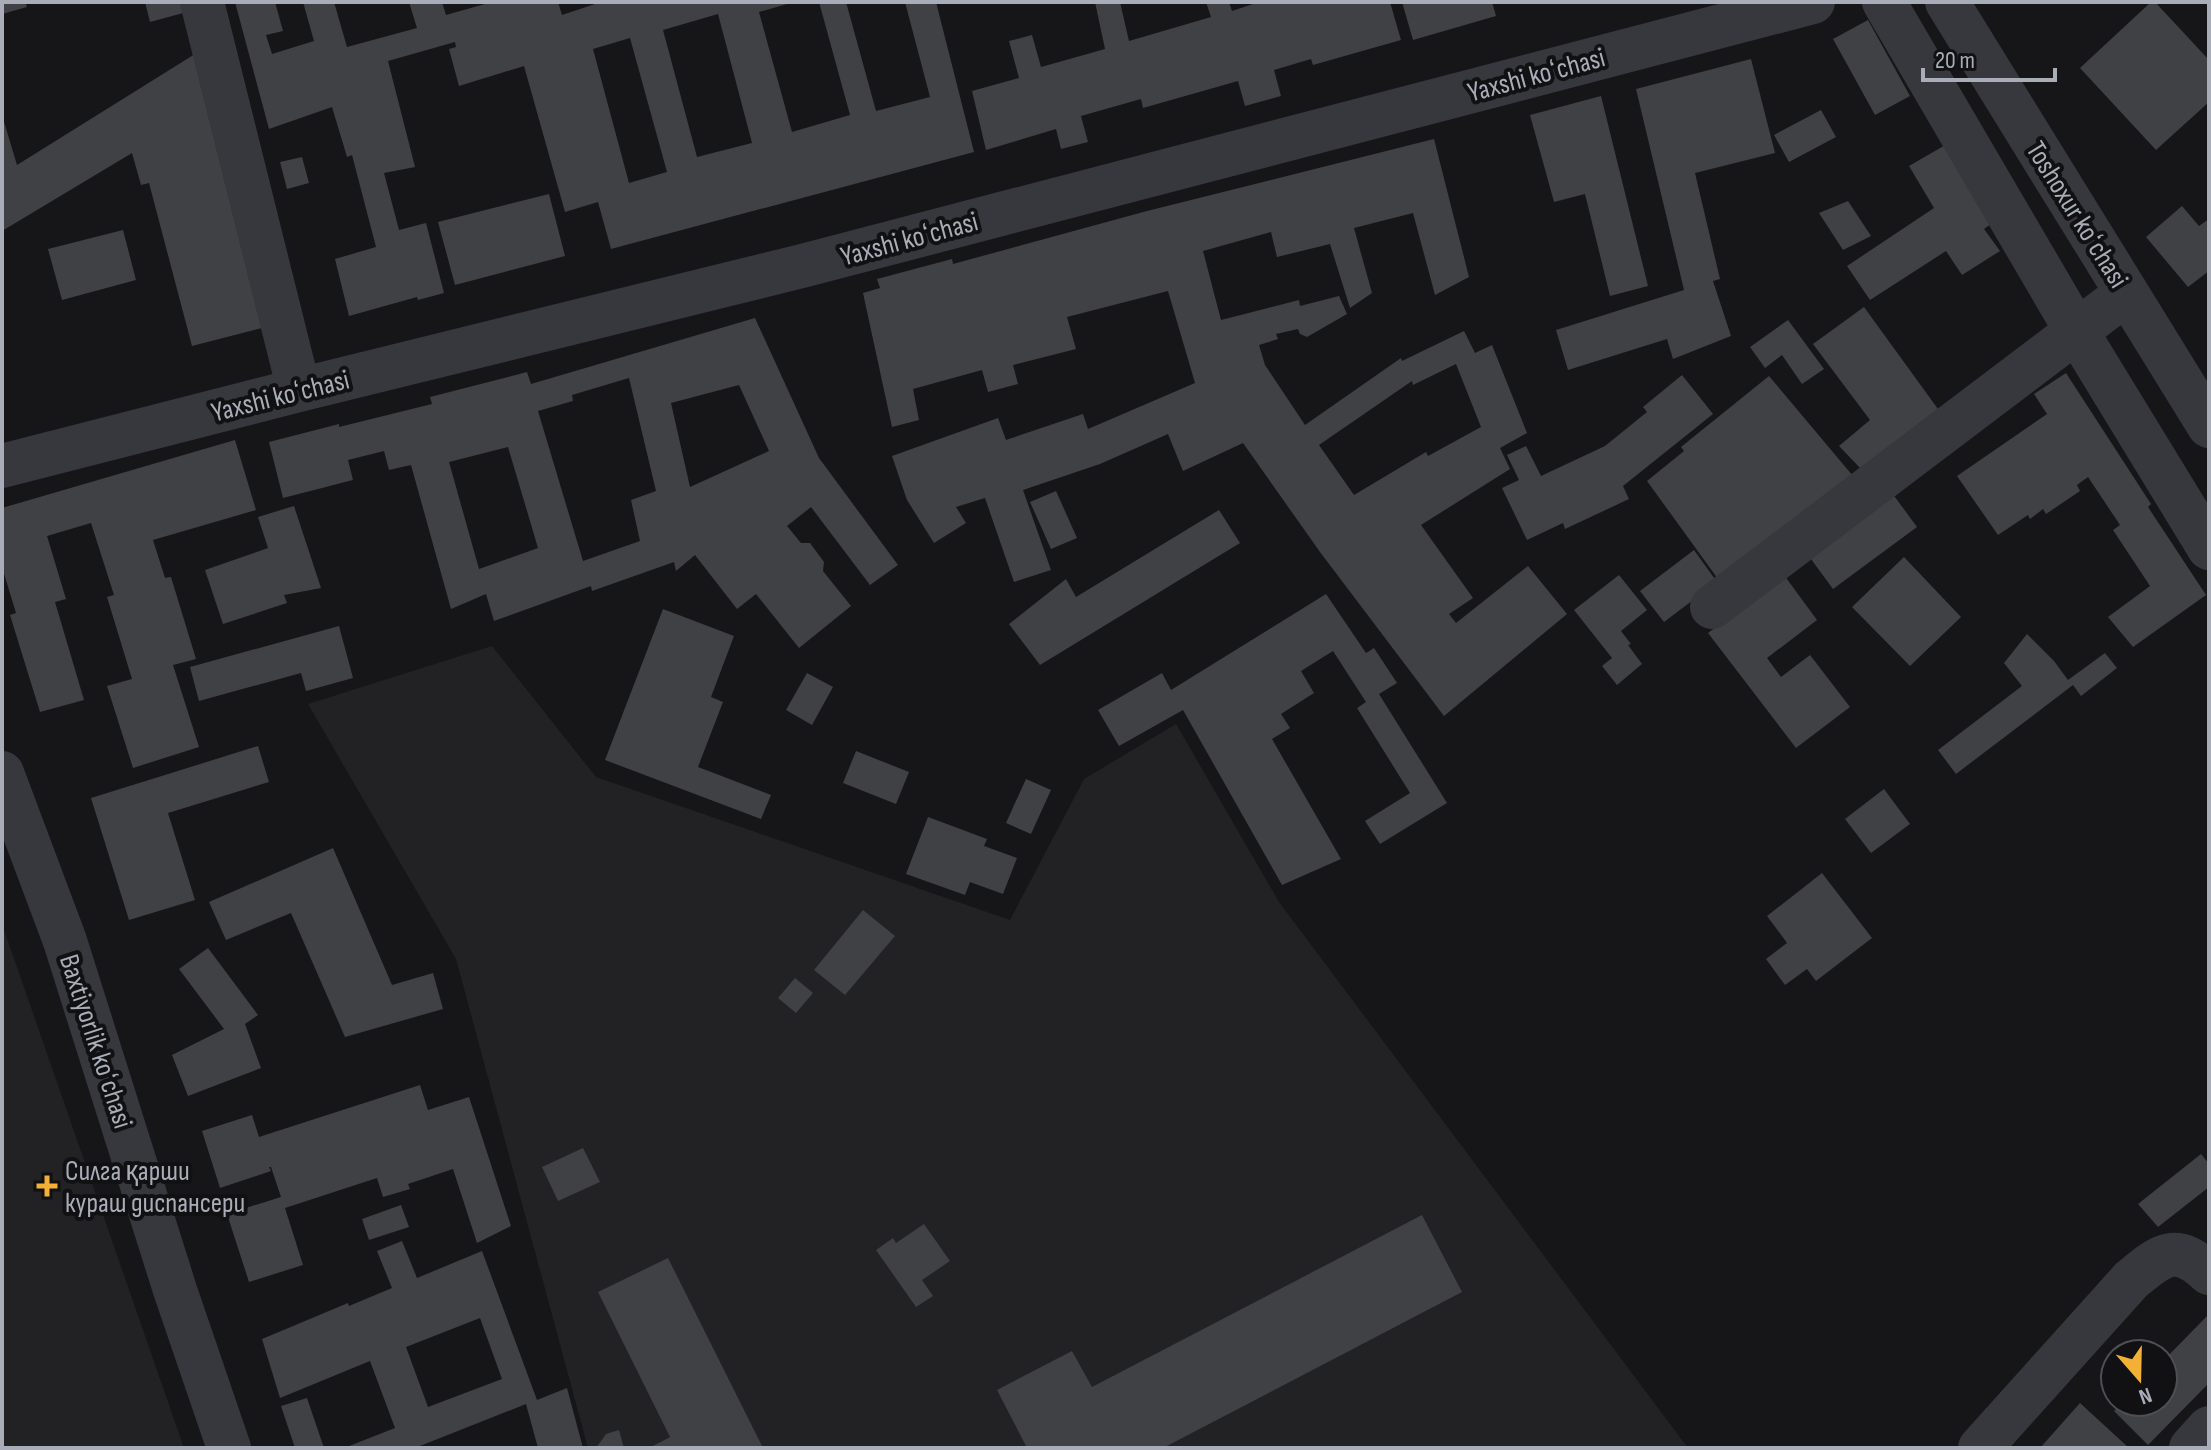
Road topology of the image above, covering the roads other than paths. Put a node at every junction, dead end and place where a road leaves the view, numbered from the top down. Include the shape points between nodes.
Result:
1 (202, 2) edge
2 (1813, 2) edge
3 (1884, 2) edge
4 (1947, 2) edge
5 (2127, 293) junction
6 (2077, 332) junction
7 (299, 390) junction
8 (2209, 426) edge
9 (2, 466) edge
10 (2205, 531) edge
11 (1712, 607) dead end
12 (2, 773) edge
13 (2209, 1273) edge
14 (2209, 1428) edge
15 (229, 1448) edge
16 (1980, 1448) edge
17 (2191, 1448) edge

1 - 7 street
2 - 7 street, Yaxshi koʻchasi via 802,266
3 - 6 street
4 - 5 street, Toshoxur koʻchasi
5 - 6 street
5 - 8 street, Toshoxur koʻchasi
6 - 10 street
6 - 11 street
7 - 9 street, Yaxshi koʻchasi
12 - 15 street, Baxtiyorlik koʻchasi via 65,941
13 - 16 street via 2181,1255 2159,1257 2131,1280
14 - 17 street

